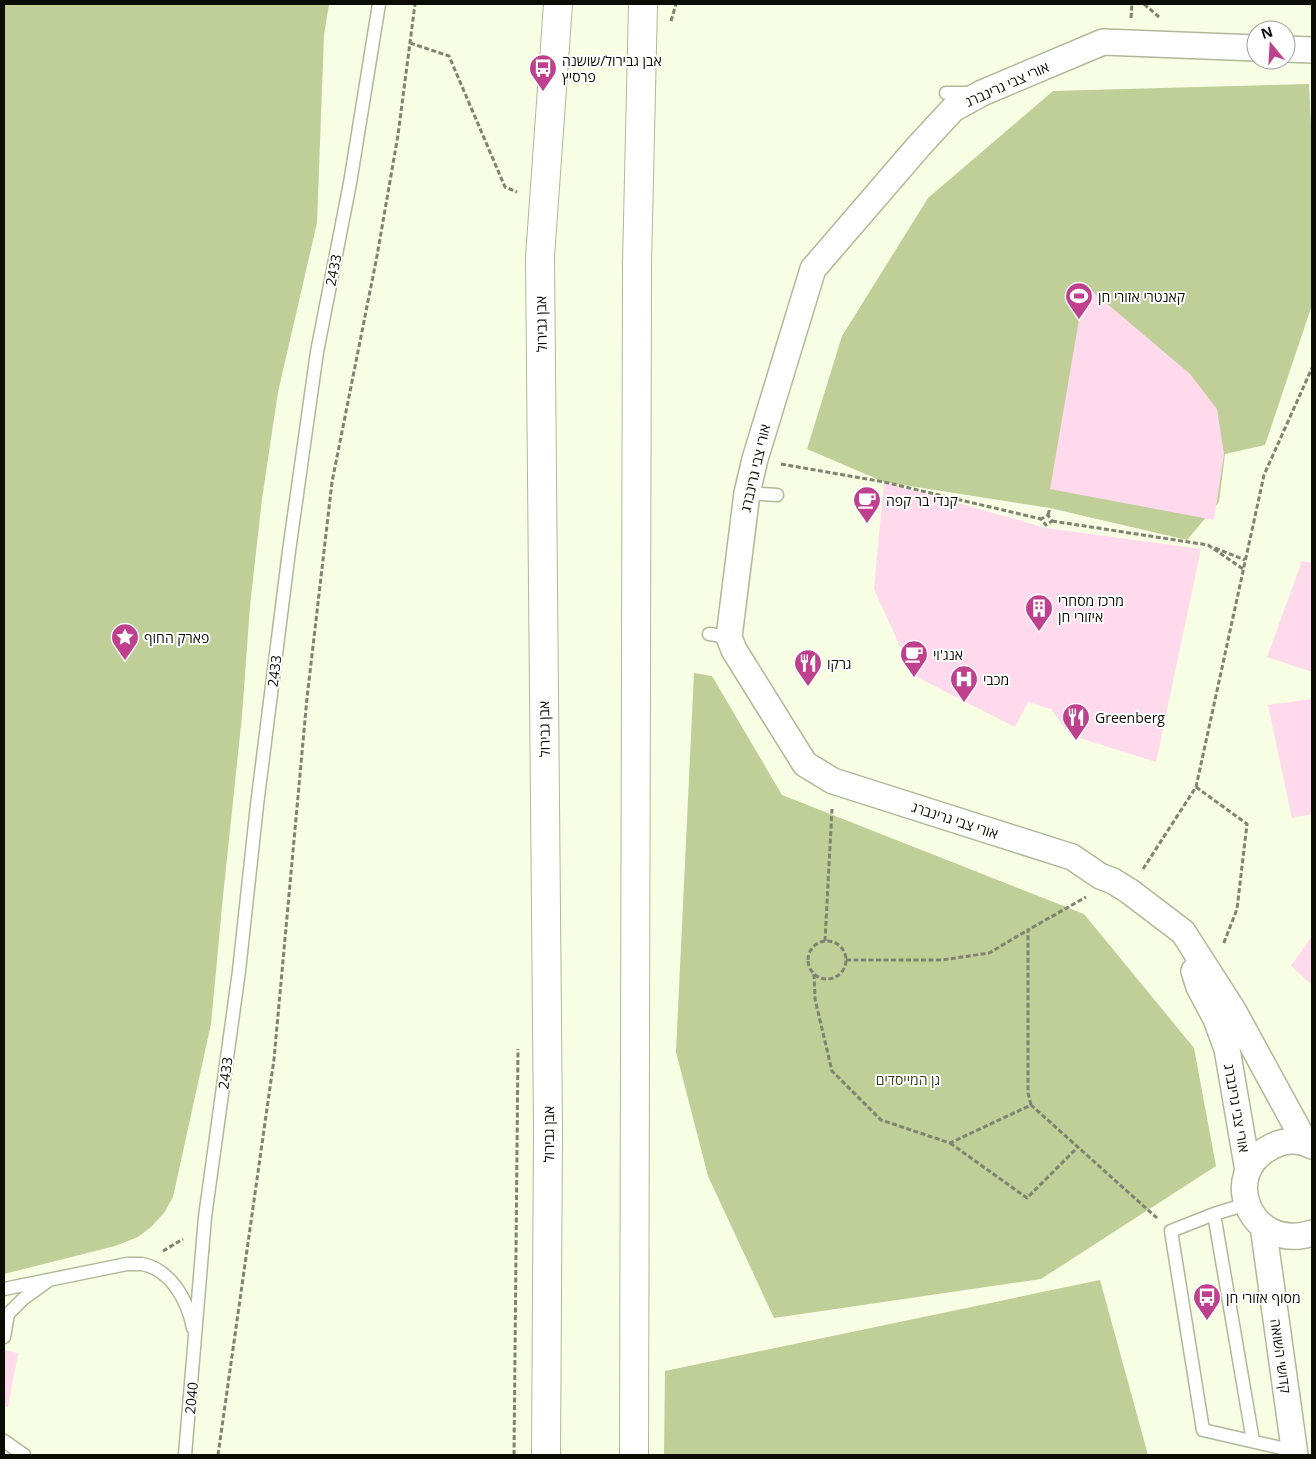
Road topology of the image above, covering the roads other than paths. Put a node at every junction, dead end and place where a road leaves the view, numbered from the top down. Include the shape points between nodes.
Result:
1 (379, 4) edge
2 (558, 4) edge
3 (643, 4) edge
4 (1246, 48) edge
5 (1296, 49) edge
6 (1312, 50) edge
7 (946, 93) dead end
8 (982, 93) junction
9 (747, 492) junction
10 (777, 495) dead end
11 (1183, 932) junction
12 (1309, 1144) edge
13 (1248, 1171) junction
14 (1247, 1204) junction
15 (1214, 1214) junction
16 (1263, 1226) junction
17 (1312, 1233) edge
18 (52, 1278) junction
19 (4, 1289) edge
20 (4, 1337) edge
21 (196, 1341) junction
22 (1253, 1441) junction
23 (6, 1442) edge
24 (1295, 1453) edge
25 (24, 1455) edge
26 (185, 1455) edge
27 (546, 1455) edge
28 (634, 1455) edge

1 - 21 lane, 2433 via 350,183 316,352 205,1218
2 - 27 street, אבן גבירול via 540,267 548,1130
3 - 28 street via 637,264
4 - 8 street, אורי צבי גרינברג via 1103,42
5 - 6 street
7 - 8 lane
8 - 9 street, אורי צבי גרינברג via 953,109 813,269
9 - 10 lane
9 - 11 street, אורי צבי גרינברג via 719,636 734,650 804,764 833,780 1072,857 1121,886
11 - 12 street, אורי צבי גרינברג via 1233,1010
11 - 13 street, אורי צבי גרינברג via 1199,987 1227,1049
12 - 13 street via 1278,1143 1255,1159
13 - 14 street, אורי צבי גרינברג
14 - 15 lane
14 - 16 street
15 - 22 lane
15 - 22 lane via 1171,1231 1203,1430
16 - 17 street via 1288,1237
16 - 24 street, קדושי השואה
18 - 19 lane
18 - 20 lane via 8,1314
18 - 21 lane via 127,1264 142,1264 155,1269 177,1289 192,1320
21 - 26 lane, 2040
22 - 24 lane
23 - 25 lane

